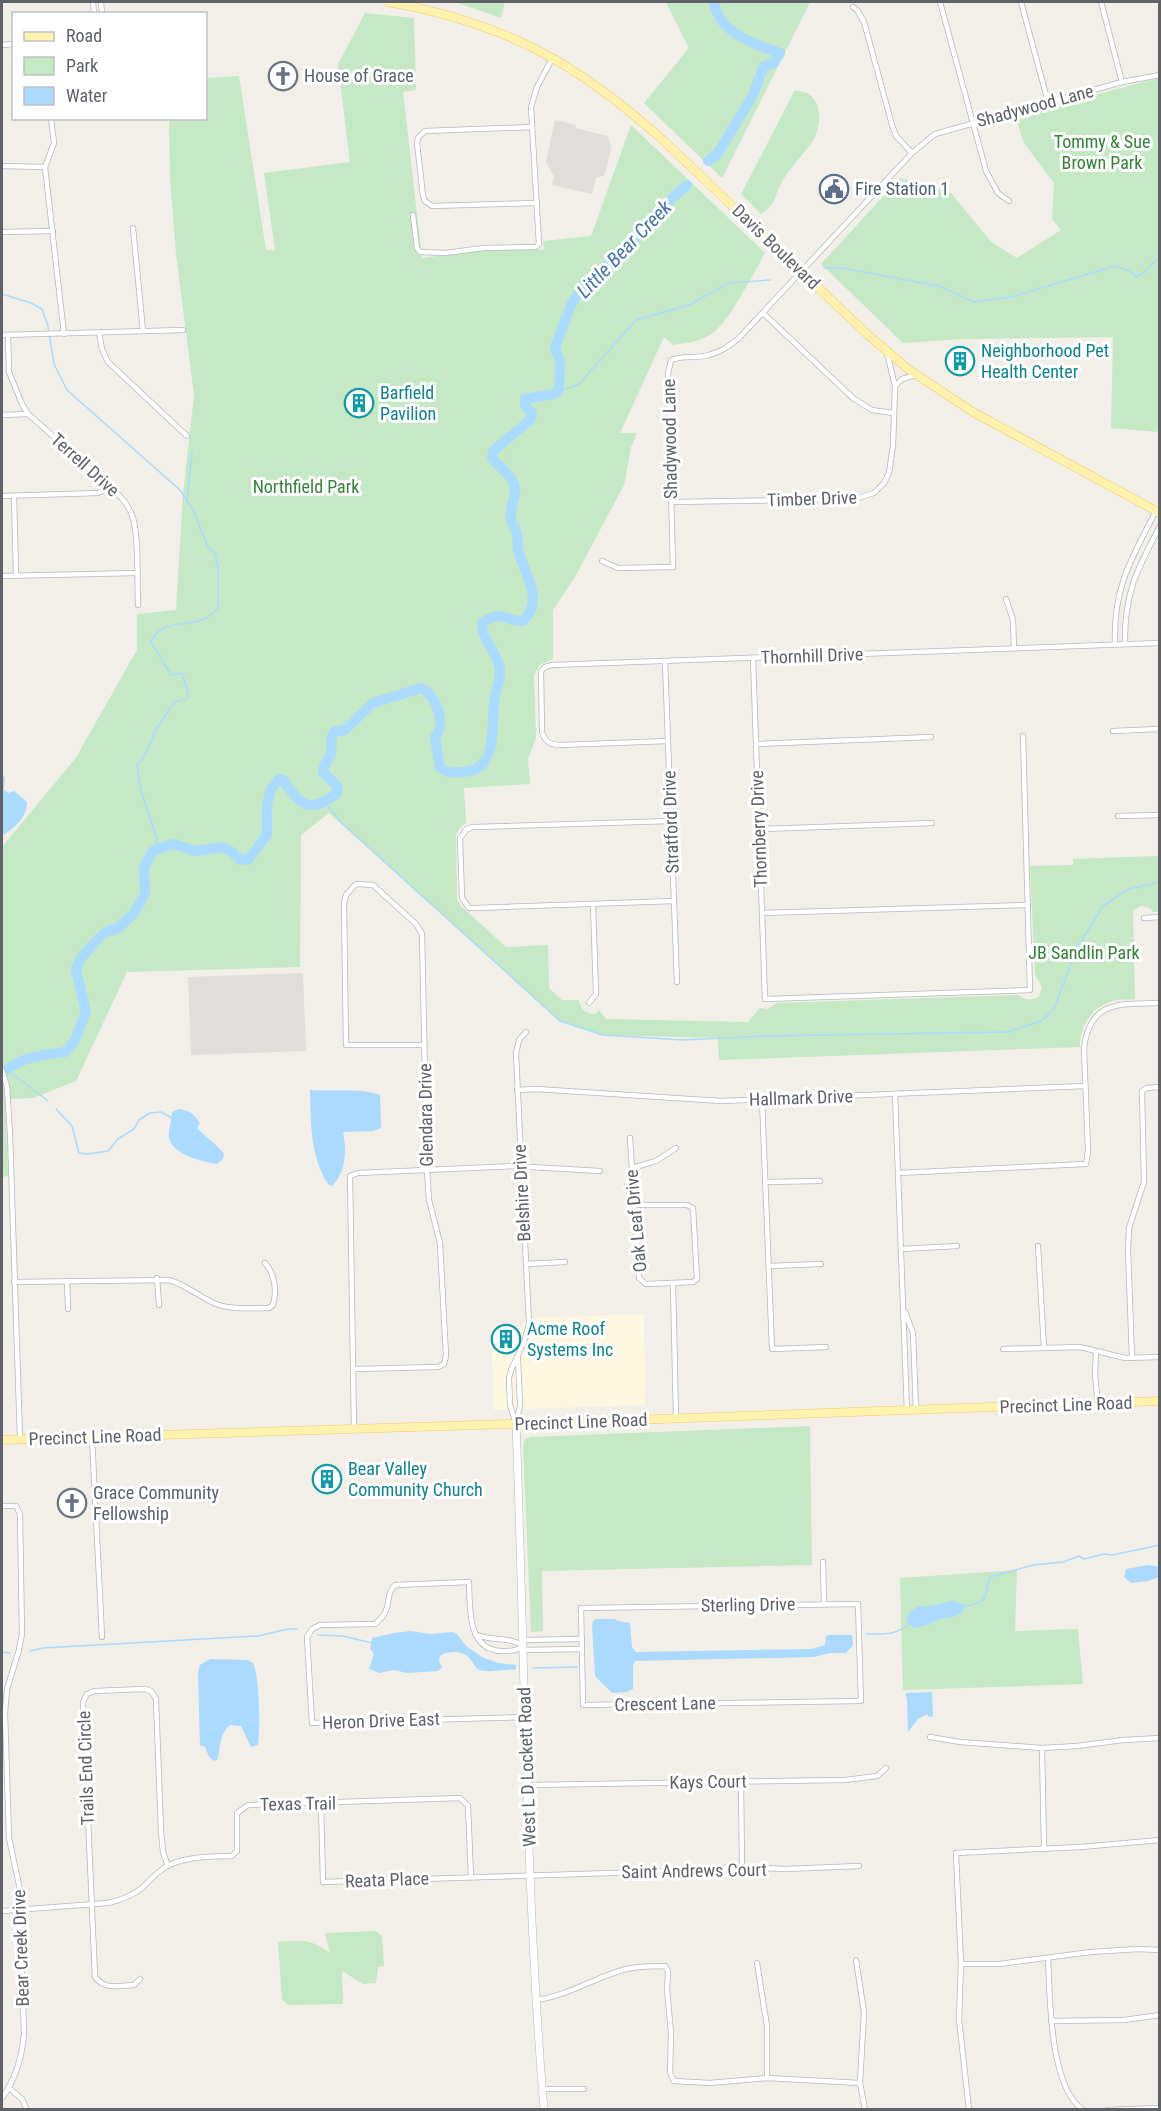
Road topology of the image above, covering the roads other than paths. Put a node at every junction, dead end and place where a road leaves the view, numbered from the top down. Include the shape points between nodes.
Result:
1 (388, 2) edge
2 (940, 2) edge
3 (1021, 2) edge
4 (1101, 2) edge
5 (853, 7) dead end
6 (553, 57) junction
7 (1160, 75) edge
8 (1122, 82) junction
9 (1048, 102) junction
10 (51, 120) edge
11 (972, 123) junction
12 (532, 127) junction
13 (912, 153) junction
14 (2, 166) edge
15 (45, 167) junction
16 (1008, 201) dead end
17 (537, 203) junction
18 (413, 215) dead end
19 (133, 228) dead end
20 (53, 231) junction
21 (2, 232) edge
22 (801, 272) junction
23 (763, 313) junction
24 (183, 330) dead end
25 (143, 331) junction
26 (99, 333) junction
27 (64, 334) junction
28 (2, 335) edge
29 (9, 335) junction
30 (886, 351) junction
31 (916, 375) junction
32 (895, 386) junction
33 (893, 413) junction
34 (28, 414) junction
35 (2, 415) edge
36 (187, 436) dead end
37 (111, 486) junction
38 (2, 496) edge
39 (14, 496) junction
40 (671, 502) junction
41 (1158, 512) edge
42 (1160, 526) edge
43 (602, 561) dead end
44 (136, 573) junction
45 (16, 575) junction
46 (2, 576) edge
47 (1006, 599) dead end
48 (138, 605) dead end
49 (1160, 642) edge
50 (1115, 644) junction
51 (1125, 644) junction
52 (1014, 648) junction
53 (753, 658) junction
54 (664, 661) junction
55 (1160, 729) edge
56 (1113, 731) dead end
57 (1023, 736) dead end
58 (931, 737) dead end
59 (668, 741) junction
60 (756, 744) junction
61 (1160, 815) edge
62 (1118, 816) dead end
63 (671, 821) junction
64 (932, 823) dead end
65 (759, 829) junction
66 (674, 901) junction
67 (593, 904) junction
68 (1028, 904) junction
69 (762, 914) junction
70 (1160, 917) edge
71 (1144, 918) dead end
72 (677, 982) dead end
73 (589, 1003) dead end
74 (1160, 1003) edge
75 (526, 1032) dead end
76 (424, 1045) junction
77 (2, 1070) edge
78 (1085, 1086) junction
79 (1160, 1087) edge
80 (517, 1090) junction
81 (895, 1094) junction
82 (762, 1100) junction
83 (630, 1138) dead end
84 (676, 1148) dead end
85 (521, 1167) junction
86 (632, 1168) junction
87 (426, 1171) junction
88 (600, 1172) dead end
89 (898, 1173) junction
90 (820, 1181) dead end
91 (765, 1182) junction
92 (635, 1205) junction
93 (957, 1246) dead end
94 (1038, 1246) dead end
95 (901, 1249) junction
96 (565, 1262) dead end
97 (265, 1263) dead end
98 (526, 1264) junction
99 (821, 1264) dead end
100 (768, 1266) junction
101 (157, 1278) junction
102 (67, 1281) junction
103 (14, 1282) junction
104 (673, 1284) junction
105 (159, 1305) dead end
106 (68, 1309) dead end
107 (904, 1309) junction
108 (826, 1347) dead end
109 (1044, 1348) junction
110 (1003, 1349) dead end
111 (1096, 1352) junction
112 (519, 1356) junction
113 (1160, 1357) edge
114 (1132, 1358) junction
115 (353, 1369) junction
116 (1160, 1401) edge
117 (1098, 1404) junction
118 (907, 1410) junction
119 (916, 1410) junction
120 (676, 1419) junction
121 (516, 1424) junction
122 (354, 1429) junction
123 (92, 1437) junction
124 (20, 1439) junction
125 (2, 1440) edge
126 (2, 1506) edge
127 (823, 1562) dead end
128 (824, 1604) junction
129 (475, 1634) junction
130 (102, 1637) dead end
131 (582, 1639) junction
132 (524, 1646) junction
133 (582, 1649) junction
134 (861, 1701) joint
135 (526, 1717) junction
136 (930, 1737) dead end
137 (1160, 1738) edge
138 (1042, 1748) junction
139 (886, 1768) dead end
140 (741, 1781) junction
141 (528, 1785) junction
142 (321, 1803) junction
143 (9, 1838) junction
144 (2, 1839) edge
145 (1160, 1840) edge
146 (1044, 1848) junction
147 (168, 1866) junction
148 (859, 1866) dead end
149 (742, 1867) junction
150 (530, 1875) junction
151 (471, 1877) junction
152 (92, 1905) junction
153 (20, 1909) junction
154 (2, 1911) edge
155 (1160, 1950) edge
156 (1047, 1958) junction
157 (856, 1960) dead end
158 (757, 1963) dead end
159 (961, 1964) junction
160 (140, 1979) dead end
161 (536, 2000) junction
162 (1160, 2015) edge
163 (1051, 2021) junction
164 (767, 2078) junction
165 (860, 2083) junction
166 (9, 2088) junction
167 (542, 2089) junction
168 (584, 2089) dead end
169 (2, 2098) edge
170 (1160, 2108) edge
171 (27, 2109) edge
172 (544, 2109) edge
173 (865, 2109) edge
174 (969, 2109) edge
175 (1083, 2109) edge
176 (1107, 2109) edge

1 - 6 main road, Davis Boulevard via 458,17
2 - 11 street
3 - 9 street
4 - 8 street
5 - 13 street via 864,22 891,125
6 - 12 street via 533,97
6 - 22 main road, Davis Boulevard via 636,115
7 - 8 street, Shadywood Lane
8 - 9 street, Shadywood Lane
9 - 11 street, Shadywood Lane
10 - 15 street via 54,143
11 - 13 street, Shadywood Lane via 935,134
11 - 16 street via 991,183
12 - 17 street
12 - 17 street via 432,130 421,133 417,143 423,196 428,203 440,207
13 - 22 street, Shadywood Lane
14 - 15 street
15 - 20 street
17 - 18 street via 539,244 533,248 420,252
19 - 25 street
20 - 21 street
20 - 27 street
22 - 23 street, Shadywood Lane
22 - 30 main road, Davis Boulevard
23 - 33 street via 854,399 872,410
23 - 40 street, Shadywood Lane via 724,350 671,360
24 - 25 street
25 - 26 street
26 - 27 street
26 - 36 street via 108,362
27 - 29 street
28 - 29 street
29 - 34 street, Terrell Drive via 9,372
30 - 31 main road, Davis Boulevard
30 - 32 street, Timber Drive
31 - 32 street
31 - 41 main road, Davis Boulevard via 973,412
32 - 33 street, Timber Drive
33 - 40 street, Timber Drive via 889,473 879,488 866,496
34 - 35 street
34 - 37 street, Terrell Drive
37 - 39 street via 98,493
37 - 44 street, Terrell Drive via 132,516
38 - 39 street
39 - 45 street
40 - 43 street, Shadywood Lane via 673,567 618,568
41 - 50 street via 1122,579
42 - 51 street via 1131,586 1125,614
44 - 45 street
44 - 48 street, Terrell Drive
45 - 46 street
47 - 52 street via 1013,620
49 - 51 street, Thornhill Drive
50 - 51 street, Thornhill Drive
50 - 52 street, Thornhill Drive
52 - 53 street, Thornhill Drive
53 - 54 street, Thornhill Drive
53 - 60 street, Thornberry Drive
54 - 59 street, Stratford Drive
54 - 59 street, Thornhill Drive via 545,667 540,678 542,732 549,743 561,745
55 - 56 street
57 - 68 street
58 - 60 street
59 - 63 street, Stratford Drive
60 - 65 street, Thornberry Drive
61 - 62 street
63 - 66 street, Stratford Drive
63 - 67 street via 473,827 460,838 462,898 469,908
64 - 65 street
65 - 69 street, Thornberry Drive
66 - 67 street
66 - 72 street, Stratford Drive
67 - 73 street via 596,994
68 - 69 street
68 - 69 street, Thornberry Drive via 1030,990 765,999
70 - 71 street
74 - 78 street via 1120,1005 1098,1012 1085,1034
75 - 80 street, Belshire Drive via 517,1046
76 - 76 street, Glendara Drive via 422,934 378,890 367,883 356,884 344,904 346,1045
76 - 87 street, Glendara Drive
77 - 103 street via 10,1134
78 - 81 street, Hallmark Drive
78 - 89 street via 1086,1164
79 - 114 street via 1142,1091 1144,1182 1130,1228 1128,1250
80 - 82 street, Hallmark Drive via 686,1100
80 - 85 street, Belshire Drive
81 - 82 street, Hallmark Drive
81 - 89 street
82 - 91 street
83 - 86 street, Oak Leaf Drive
84 - 86 street via 656,1161
85 - 87 street
85 - 88 street
85 - 98 street, Belshire Drive
86 - 92 street, Oak Leaf Drive
87 - 115 street via 350,1176
87 - 115 street, Glendara Drive via 440,1243 444,1364
89 - 95 street
90 - 91 street
91 - 100 street
92 - 104 street, Oak Leaf Drive via 639,1278 646,1284
92 - 104 street via 693,1208 697,1279
93 - 95 street
94 - 109 street
95 - 107 street
96 - 98 street
97 - 101 street via 273,1271 275,1299 268,1308 228,1307 184,1284
98 - 112 street, Belshire Drive via 529,1324
99 - 100 street
100 - 108 street via 771,1349
101 - 102 street
101 - 105 street
102 - 103 street
102 - 106 street
103 - 124 street
104 - 120 street, Oak Leaf Drive
107 - 118 street
107 - 119 street via 913,1333
109 - 110 street
109 - 111 street via 1080,1347
111 - 114 street
111 - 117 street
112 - 121 street, Belshire Drive
112 - 121 street, Belshire Drive via 509,1378 510,1405
113 - 114 street
115 - 122 street
116 - 117 main road, Precinct Line Road
117 - 119 main road, Precinct Line Road
118 - 119 main road, Precinct Line Road
118 - 120 main road, Precinct Line Road
120 - 121 main road, Precinct Line Road
121 - 122 main road, Precinct Line Road
121 - 132 main road, West L D Lockett Road
122 - 123 main road, Precinct Line Road
123 - 124 main road, Precinct Line Road
123 - 130 street
124 - 125 main road, Precinct Line Road
126 - 143 street, Bear Creek Drive via 18,1508 20,1514 23,1620 5,1699
127 - 128 street
128 - 131 street, Sterling Drive via 581,1608
128 - 134 street, Sterling Drive via 858,1604
129 - 132 street via 494,1640 516,1640
129 - 132 street via 478,1641 493,1651 516,1651
129 - 135 street, Heron Drive East via 469,1582 395,1585 390,1589 387,1612 375,1624 320,1625 312,1629 307,1637 312,1723
131 - 132 street
131 - 133 street, Sterling Drive
132 - 133 street
132 - 135 main road, West L D Lockett Road
133 - 134 street, Crescent Lane via 583,1705
135 - 141 main road, West L D Lockett Road
136 - 138 street
137 - 138 street
138 - 146 street
139 - 140 street, Kays Court via 877,1776 845,1780
140 - 141 street, Kays Court
140 - 149 street
141 - 150 main road, West L D Lockett Road
142 - 147 street, Texas Trail via 248,1805 237,1813 237,1851 232,1856 198,1858
142 - 151 street, Texas Trail via 460,1798 468,1806
142 - 151 street, Reata Place via 323,1882
143 - 144 street
143 - 153 street, Bear Creek Drive
145 - 146 street
146 - 159 street via 956,1853
147 - 152 street, Texas Trail via 122,1900
147 - 152 street, Trails End Circle via 160,1831 156,1699 145,1689 87,1694 83,1702
148 - 149 street, Saint Andrews Court
149 - 150 street, Saint Andrews Court
150 - 151 street, Reata Place
150 - 161 main road, West L D Lockett Road
152 - 153 street, Texas Trail
152 - 160 street via 95,1977 99,1984 134,1985
153 - 154 street, Texas Trail
153 - 166 street, Bear Creek Drive via 24,2034 21,2057
155 - 156 street
156 - 159 street
156 - 163 street
157 - 165 street via 864,2012
158 - 164 street via 767,2026
159 - 174 street via 959,2026
161 - 164 street via 552,1998 627,1969 664,1966 668,1971 670,2073 674,2081
161 - 167 main road, West L D Lockett Road
162 - 163 street via 1124,2020
163 - 175 street via 1064,2082 1074,2103
164 - 165 street
165 - 173 street
166 - 169 street, Bear Creek Drive
166 - 171 street
167 - 168 street
167 - 172 main road, West L D Lockett Road
170 - 176 street

